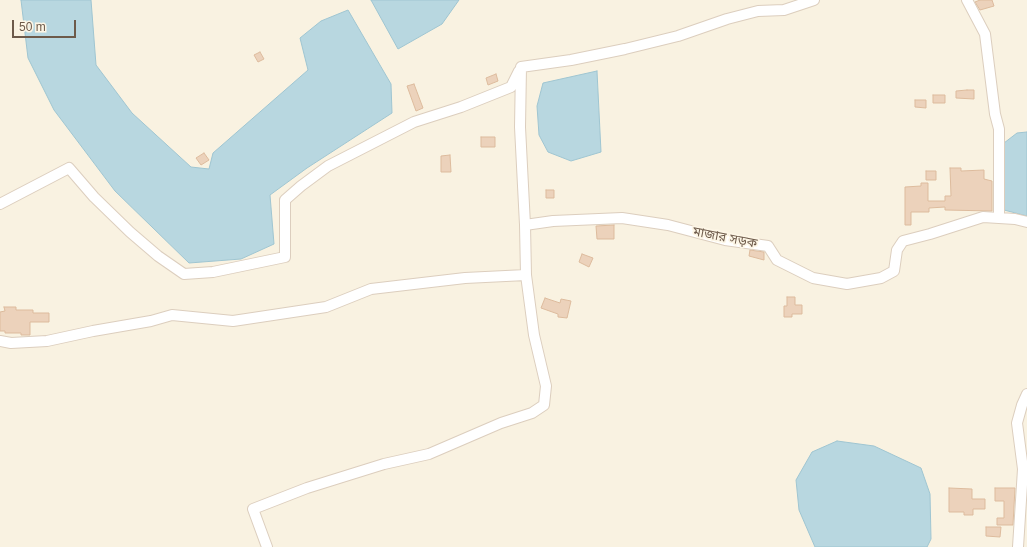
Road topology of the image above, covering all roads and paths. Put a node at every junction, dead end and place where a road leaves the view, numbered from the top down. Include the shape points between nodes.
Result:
1 (814, 0) edge
2 (967, 0) edge
3 (521, 67) junction
4 (0, 204) edge
5 (999, 218) junction
6 (1027, 222) edge
7 (525, 225) junction
8 (526, 275) junction
9 (0, 341) edge
10 (1027, 394) edge
11 (267, 547) edge
12 (1018, 547) edge

1 - 3 street via 784,10 758,10 678,36 625,49
2 - 5 street via 985,34 999,129
3 - 4 street via 511,87 414,122 328,166 301,186 285,200 285,257 213,272 184,274 130,232 94,198 69,168
3 - 7 street via 520,126
5 - 6 street, মাজার সড়ক
5 - 7 street, মাজার সড়ক via 983,217 904,241 897,250 894,271 881,278 847,284 813,278 777,260 768,246 724,240 668,225 622,218
7 - 8 street
8 - 9 street via 465,278 371,290 326,307 232,321 172,315 47,341
8 - 11 street via 534,335 546,386 544,404 532,413 501,423 429,454 384,464 307,488 253,509
10 - 12 street via 1017,422 1023,469

